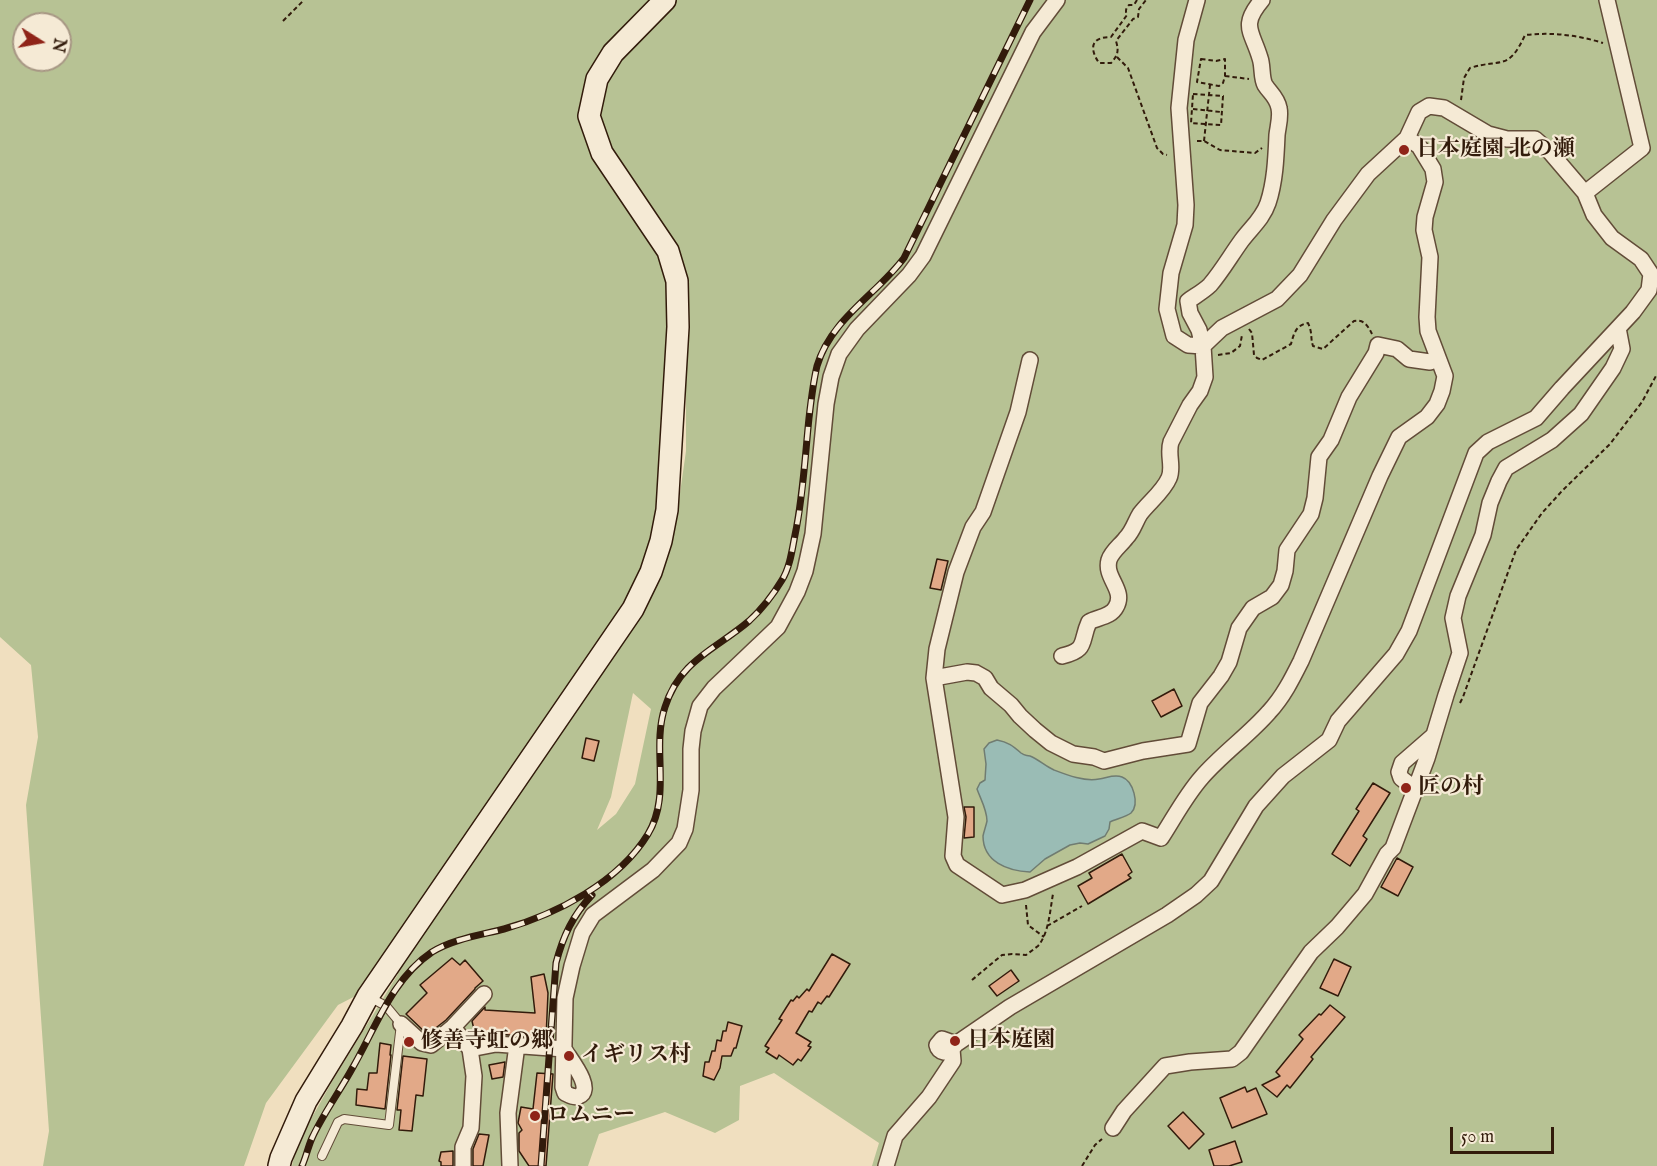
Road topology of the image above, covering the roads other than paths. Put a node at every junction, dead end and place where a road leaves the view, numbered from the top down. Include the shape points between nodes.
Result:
1 (665, 0) edge
2 (1057, 0) edge
3 (1197, 0) edge
4 (1262, 0) edge
5 (1607, 0) edge
6 (1407, 138) junction
7 (1585, 193) junction
8 (1618, 328) junction
9 (1203, 346) junction
10 (1438, 358) junction
11 (1030, 360) dead end
12 (1062, 656) dead end
13 (934, 678) junction
14 (1433, 736) junction
15 (1415, 789) junction
16 (484, 994) dead end
17 (368, 996) junction
18 (401, 1024) junction
19 (453, 1027) junction
20 (517, 1045) junction
21 (470, 1049) junction
22 (1113, 1128) road end
23 (322, 1156) dead end
24 (279, 1166) edge
25 (463, 1166) edge
26 (510, 1166) edge
27 (886, 1166) edge

1 - 17 street via 613,53 597,79 589,116 602,153 668,251 677,281 678,327 661,541 633,609
2 - 20 street via 1033,32 923,256 839,354 826,404 813,534 805,572 778,627 700,706 693,731 685,830 679,843 653,870 593,915 582,933 565,998 564,1049
3 - 9 street via 1186,40 1181,151 1185,225 1167,309 1174,336 1188,345
4 - 9 street via 1249,26 1264,81 1280,110 1274,175 1268,205 1260,219 1208,287 1188,301
5 - 7 street via 1642,148
6 - 7 street via 1419,112 1429,106 1444,108 1488,134 1535,139
6 - 9 street via 1368,174 1300,275 1277,299 1222,328
6 - 10 street via 1419,146 1433,169 1435,182 1424,230 1430,257 1428,331
7 - 8 street via 1594,215 1612,238 1641,259 1651,274 1649,290
8 - 14 street via 1622,349 1581,414 1552,440 1506,468 1499,481 1483,535 1458,596 1454,618 1460,652
8 - 27 street via 1536,418 1488,442 1476,453 1396,654 1344,714 1329,740 1283,776 1256,806 1211,881 1167,915 1010,1007 954,1046 953,1061 929,1097 895,1136
9 - 12 street via 1205,377 1171,442 1169,479 1110,558 1108,570 1118,589 1116,609 1089,622 1079,650
10 - 13 street via 1430,362 1409,360 1397,349 1378,345 1319,457 1311,514 1287,550 1281,585 1272,597 1253,608 1239,628 1229,662 1200,703 1188,744 1104,760 1074,754 1050,743 976,673
10 - 13 street via 1445,376 1437,405 1399,437 1301,661 1278,701 1203,776 1161,838 1142,831 1070,870 1025,890 1002,895 957,865 953,856 956,817
11 - 13 street via 1018,412 983,512 956,572
14 - 15 street
14 - 15 street via 1402,763 1401,778
15 - 22 street via 1393,848 1365,894 1311,952 1241,1052 1232,1059 1165,1066
16 - 19 street
17 - 18 lane via 389,1008
17 - 24 street via 306,1101
18 - 19 street via 422,1043 431,1045
18 - 23 lane via 389,1125 345,1119 338,1122
19 - 21 street
20 - 21 street
20 - 26 street via 508,1113
21 - 25 street via 474,1091

